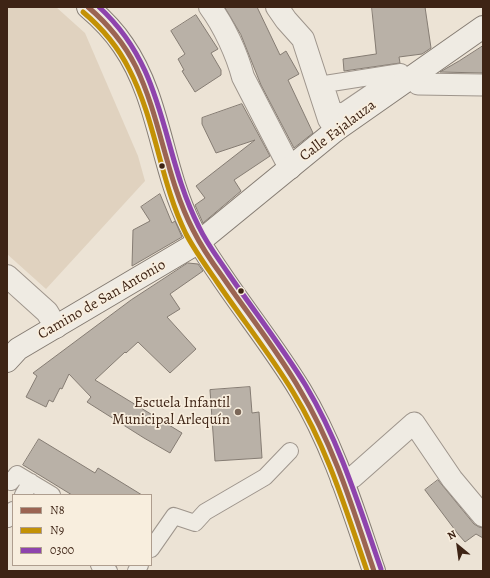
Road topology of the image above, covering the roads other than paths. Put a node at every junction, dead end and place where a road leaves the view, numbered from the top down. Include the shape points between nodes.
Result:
1 (88, 7) edge
2 (210, 7) edge
3 (277, 7) edge
4 (483, 27) edge
5 (413, 76) junction
6 (483, 85) edge
7 (336, 130) junction
8 (290, 168) junction
9 (199, 242) junction
10 (7, 276) edge
11 (56, 327) junction
12 (7, 361) edge
13 (290, 451) dead end
14 (7, 480) edge
15 (342, 481) junction
16 (27, 489) edge
17 (50, 494) edge
18 (483, 516) edge
19 (152, 548) edge
20 (374, 571) edge

1 - 9 main road via 123,44 140,77 154,113 181,203
2 - 8 main road via 217,16 240,63 243,77
3 - 7 main road via 303,39 323,91 328,119
4 - 5 main road, Calle Fajalauza
5 - 6 street via 418,84
5 - 7 main road, Calle Fajalauza
7 - 8 main road, Calle Fajalauza
8 - 9 main road, Calle Fajalauza
9 - 11 main road, Camino de San Antonio
9 - 15 main road via 300,390 322,431
10 - 11 main road via 47,312
11 - 12 main road, Camino de San Antonio via 18,350
13 - 19 street via 265,477 205,512 195,523 174,516
14 - 16 street via 11,482 17,474
15 - 18 street via 353,477 414,423 452,479
15 - 20 main road
16 - 17 street

